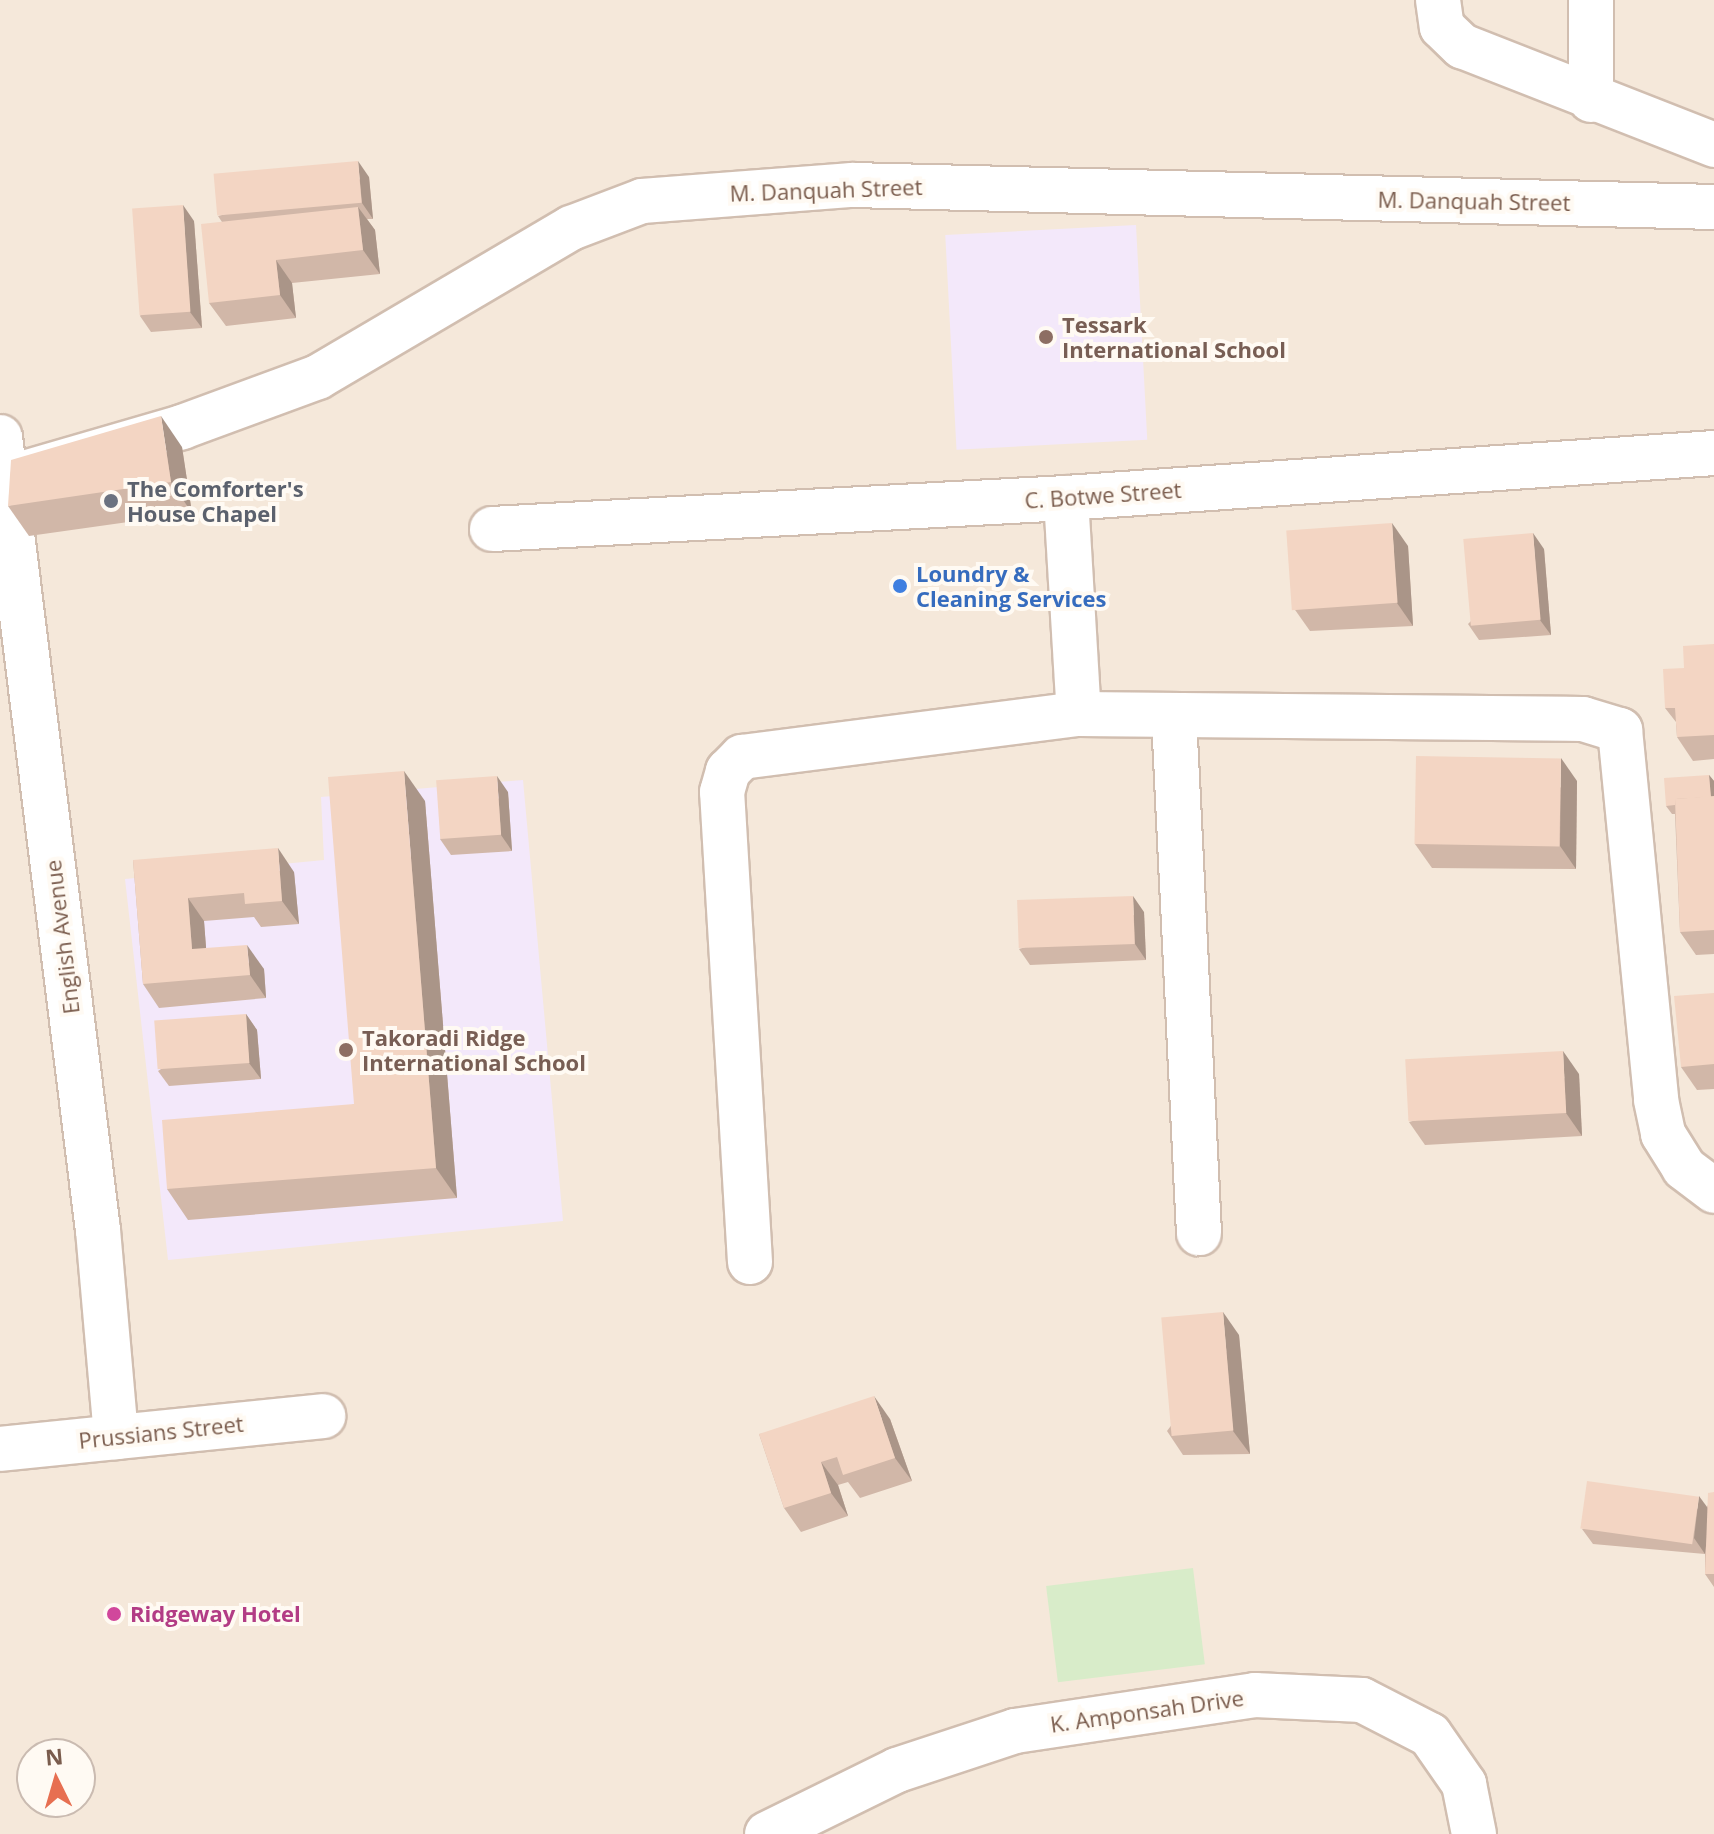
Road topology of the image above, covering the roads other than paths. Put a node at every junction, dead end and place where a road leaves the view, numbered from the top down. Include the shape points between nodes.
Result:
1 (1438, 0) edge
2 (1591, 0) edge
3 (1591, 100) junction
4 (1714, 145) edge
5 (1714, 207) edge
6 (1714, 453) edge
7 (2, 466) edge
8 (1066, 498) junction
9 (492, 529) dead end
10 (1079, 714) junction
11 (1174, 717) junction
12 (1714, 1191) edge
13 (1199, 1233) dead end
14 (750, 1262) dead end
15 (323, 1416) dead end
16 (116, 1437) junction
17 (0, 1449) edge
18 (767, 1834) edge
19 (1474, 1834) edge

1 - 3 street via 1442,27 1462,46
2 - 3 street
3 - 4 street
5 - 7 street, M. Danquah Street via 852,185 642,201 571,228 318,377 182,427
6 - 8 street, C. Botwe Street
7 - 16 street, English Avenue via 98,1230
8 - 9 street, C. Botwe Street
8 - 10 street
10 - 11 street
10 - 14 street via 742,757 728,771 722,792
11 - 12 street via 1583,719 1620,730 1656,1100 1663,1134 1677,1156
11 - 13 street
15 - 16 street, Prussians Street
16 - 17 street, Prussians Street
18 - 19 street, K. Amponsah Drive via 897,1770 1015,1731 1255,1695 1362,1700 1430,1735 1464,1784

